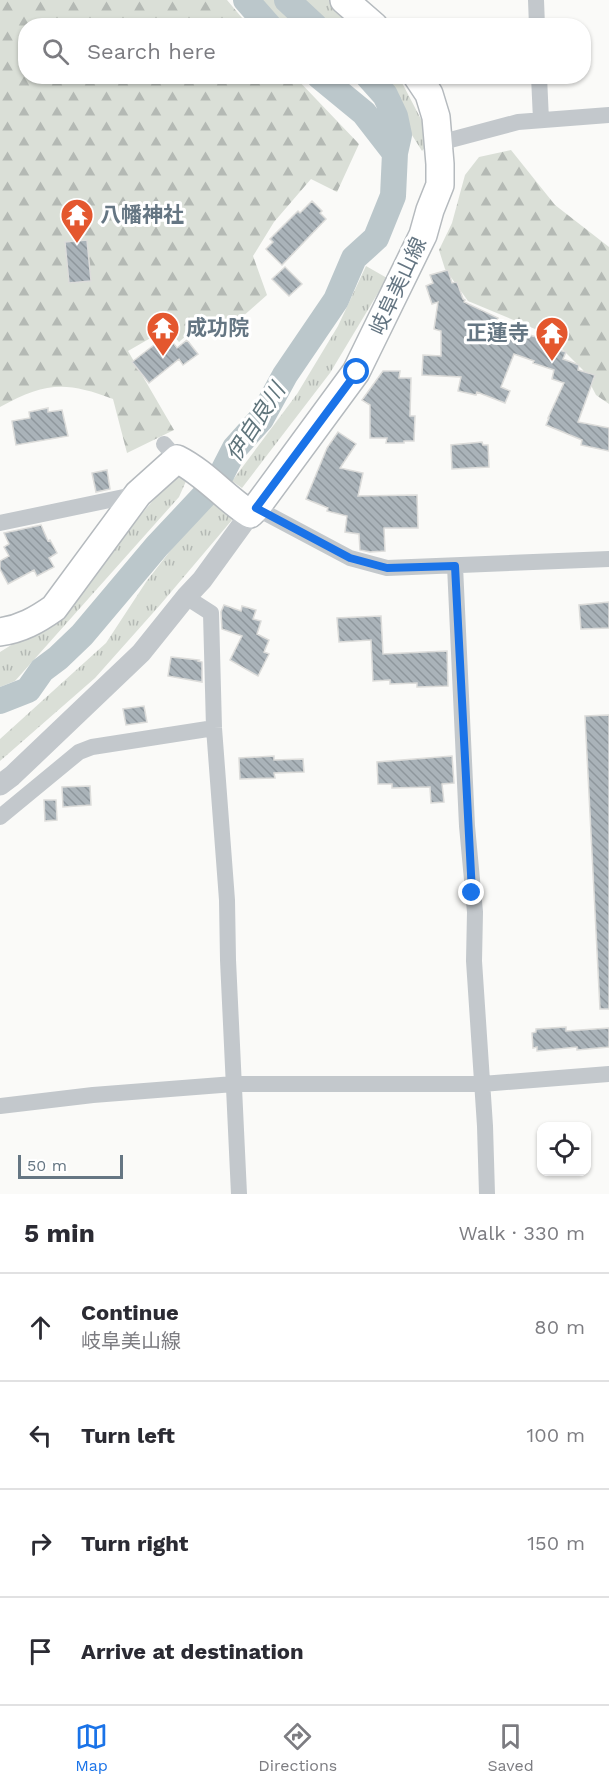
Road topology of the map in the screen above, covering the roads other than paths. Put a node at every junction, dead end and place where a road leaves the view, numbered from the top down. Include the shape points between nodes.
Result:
1 (344, 0) edge
2 (536, 0) edge
3 (365, 18) edge
4 (537, 18) edge
5 (422, 84) edge
6 (539, 84) edge
7 (609, 115) edge
8 (541, 120) junction
9 (439, 143) junction
10 (138, 494) junction
11 (248, 510) junction
12 (0, 523) edge
13 (609, 559) edge
14 (455, 566) junction
15 (186, 597) junction
16 (0, 632) edge
17 (214, 729) junction
18 (0, 785) edge
19 (0, 817) edge
20 (609, 1074) edge
21 (234, 1084) junction
22 (482, 1084) junction
23 (0, 1106) edge
24 (239, 1194) edge
25 (487, 1194) edge

1 - 3 main road
2 - 4 street
5 - 9 main road, 岐阜美山線 via 436,117
6 - 8 street
7 - 8 street
8 - 9 street via 518,122
9 - 11 main road, 岐阜美山線 via 440,185 423,235 357,372
10 - 11 main road via 176,456
10 - 12 street
10 - 16 main road via 54,608 36,621
11 - 14 street via 350,558 387,568
11 - 15 street via 202,580
13 - 14 street
14 - 22 street
15 - 17 street via 211,614
15 - 18 street via 141,653
17 - 19 street via 78,752
17 - 21 street via 227,900
20 - 22 street
21 - 22 street
21 - 23 street
21 - 24 street
22 - 25 street

